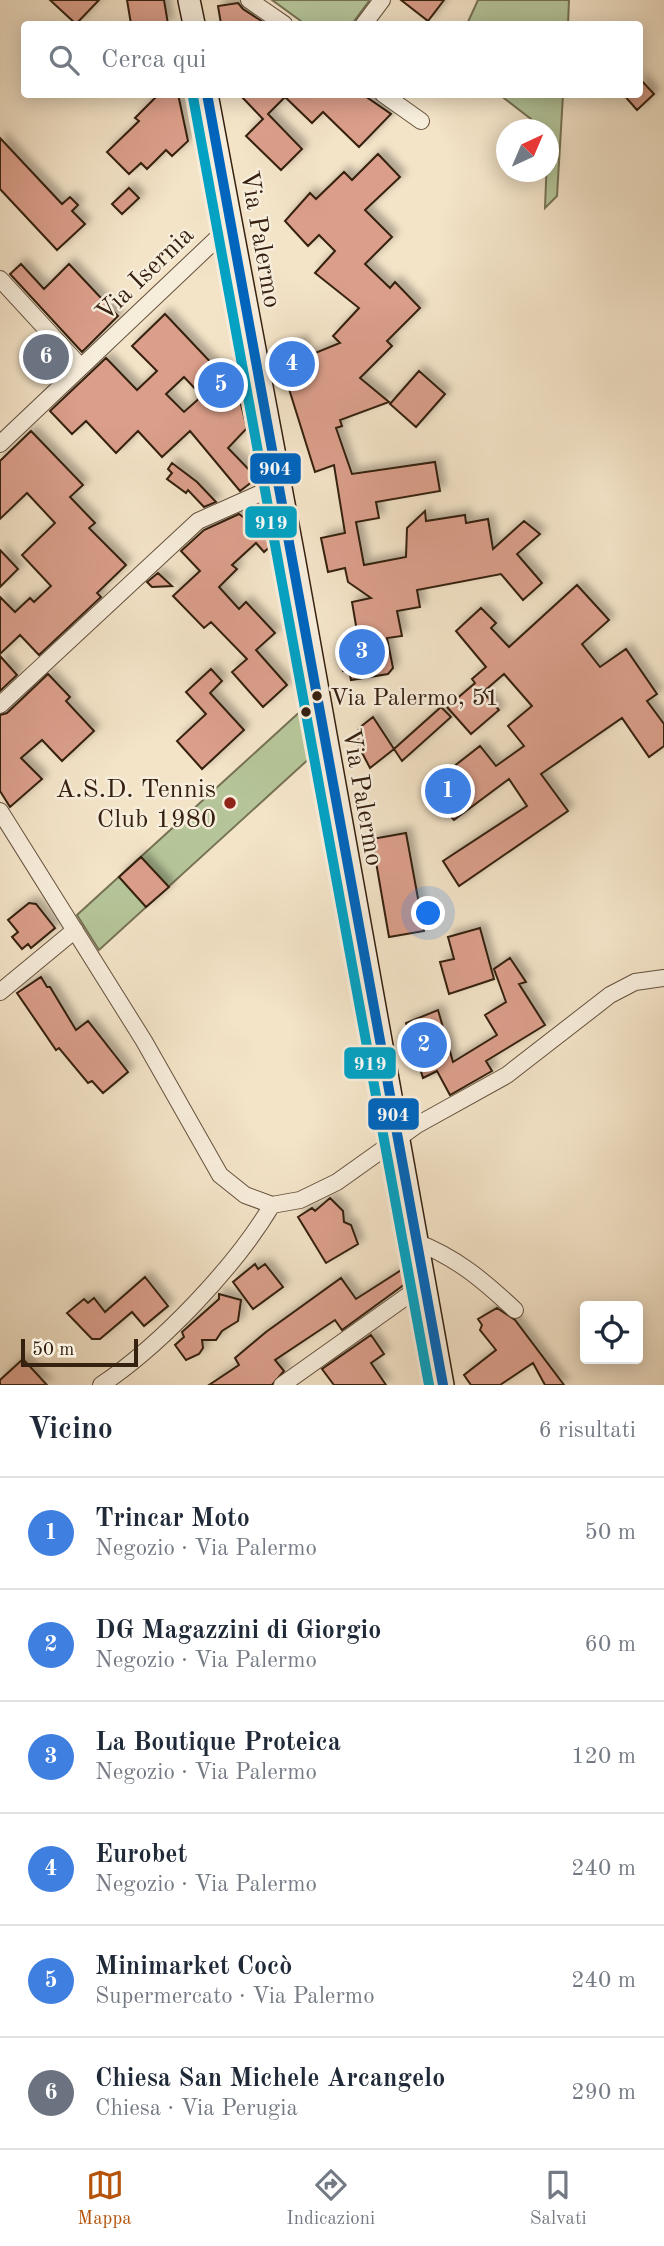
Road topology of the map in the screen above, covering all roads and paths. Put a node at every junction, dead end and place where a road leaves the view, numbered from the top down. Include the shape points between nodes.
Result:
1 (189, 0) edge
2 (249, 0) edge
3 (382, 0) edge
4 (193, 21) edge
5 (280, 21) edge
6 (366, 21) edge
7 (208, 98) edge
8 (389, 98) edge
9 (421, 121) dead end
10 (231, 225) junction
11 (0, 279) edge
12 (81, 368) junction
13 (0, 444) edge
14 (279, 485) junction
15 (0, 705) edge
16 (0, 811) edge
17 (75, 930) junction
18 (664, 978) edge
19 (0, 992) edge
20 (397, 1137) junction
21 (272, 1205) junction
22 (416, 1242) junction
23 (424, 1284) junction
24 (514, 1310) dead end
25 (101, 1385) edge
26 (282, 1385) edge
27 (443, 1385) edge

1 - 4 main road
2 - 5 street
3 - 6 street
7 - 10 main road, Via Palermo
8 - 9 street
10 - 12 street, Via Isernia
10 - 14 main road, Via Palermo
11 - 12 street
12 - 13 street, Via Isernia
14 - 15 street via 198,521
14 - 20 main road, Via Palermo
16 - 17 street
17 - 19 street
17 - 21 street via 220,1175 245,1195
18 - 20 street via 635,982 610,995 507,1075
20 - 21 street via 356,1170 317,1193
20 - 22 main road, Via Palermo
21 - 25 street via 255,1234 188,1308
22 - 23 main road, Via Palermo
22 - 24 street via 443,1252 477,1274
23 - 26 street
23 - 27 main road, Via Palermo

